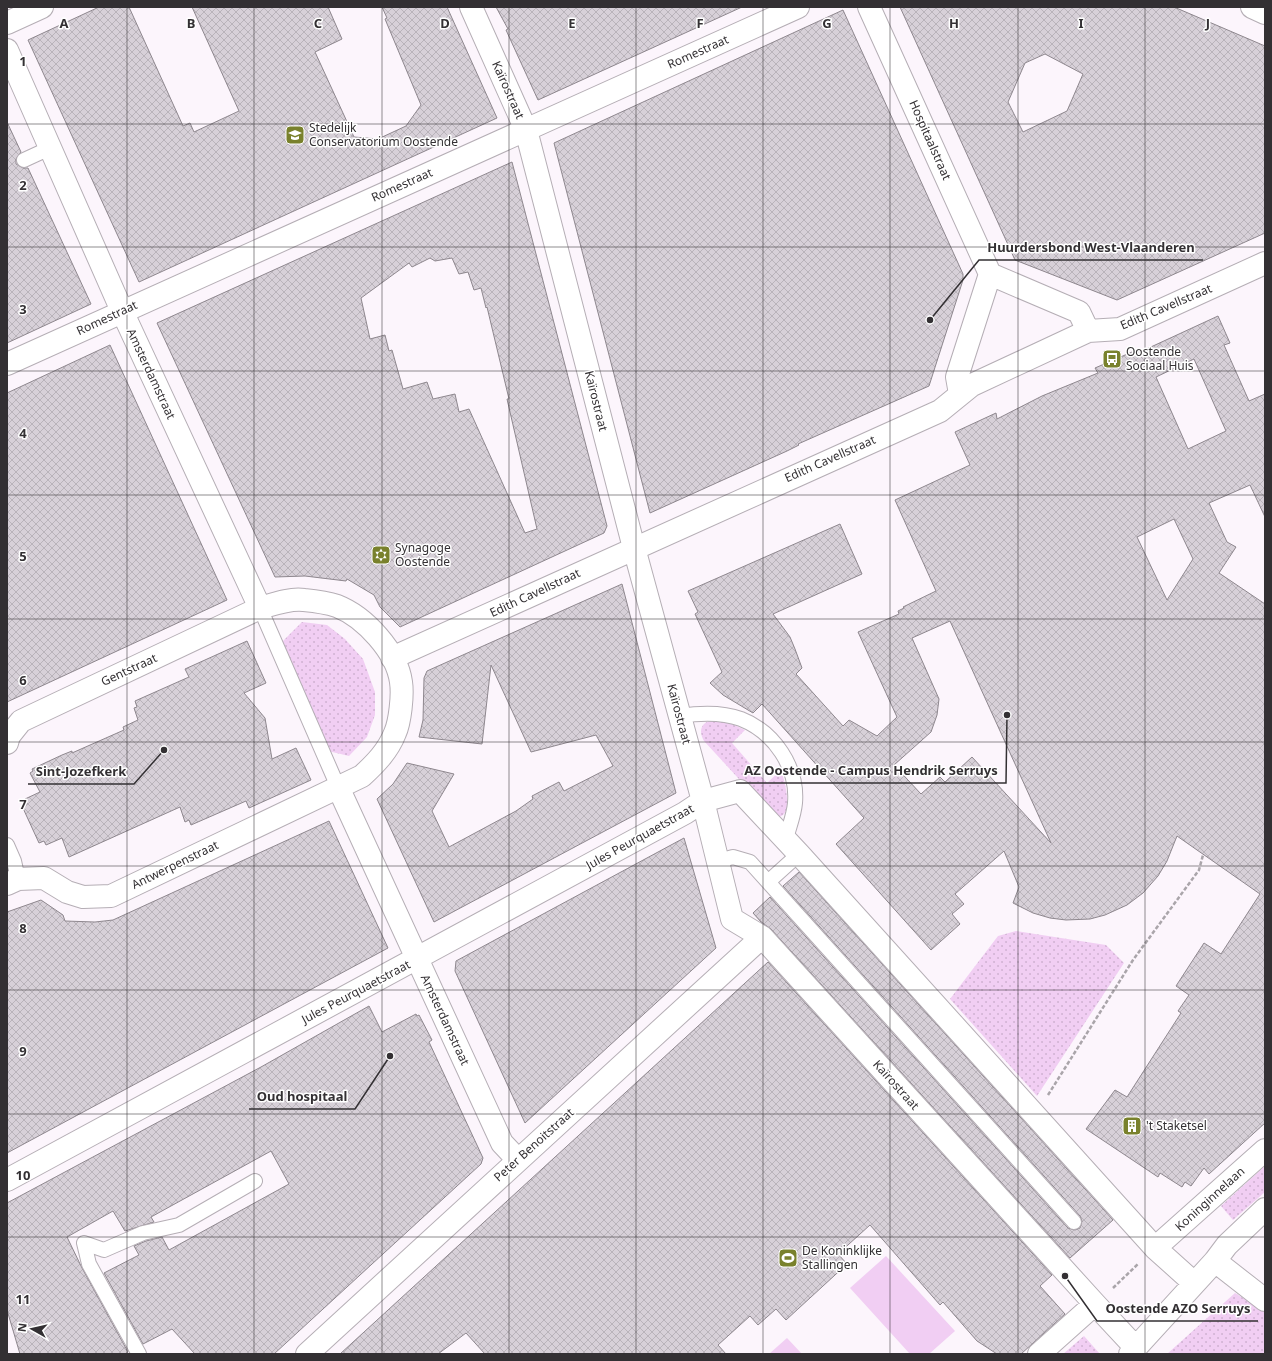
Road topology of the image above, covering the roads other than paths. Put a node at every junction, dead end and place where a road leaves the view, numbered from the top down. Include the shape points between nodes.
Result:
1 (42, 7) edge
2 (471, 7) edge
3 (798, 7) edge
4 (869, 7) edge
5 (1252, 7) edge
6 (1265, 13) edge
7 (7, 23) edge
8 (7, 50) edge
9 (526, 130) junction
10 (50, 148) junction
11 (24, 160) dead end
12 (1265, 263) edge
13 (990, 274) junction
14 (122, 311) junction
15 (1088, 331) junction
16 (7, 364) edge
17 (960, 394) junction
18 (634, 548) junction
19 (260, 608) junction
20 (392, 658) junction
21 (680, 716) junction
22 (7, 743) edge
23 (338, 787) junction
24 (703, 801) junction
25 (7, 845) edge
26 (793, 846) junction
27 (718, 861) junction
28 (12, 881) edge
29 (768, 882) junction
30 (762, 937) junction
31 (416, 959) junction
32 (1265, 1150) edge
33 (518, 1160) junction
34 (7, 1180) edge
35 (255, 1181) dead end
36 (1265, 1209) edge
37 (1074, 1222) dead end
38 (1156, 1248) junction
39 (1215, 1261) junction
40 (1194, 1284) junction
41 (1265, 1300) edge
42 (1094, 1304) junction
43 (1133, 1351) edge
44 (139, 1354) edge
45 (307, 1354) edge
46 (1039, 1354) edge

1 - 7 street
2 - 9 street, Kaïrostraat
3 - 9 street, Romestraat
4 - 13 street, Hospitaalstraat
5 - 6 street
8 - 10 street, Amsterdamstraat
9 - 14 street, Romestraat
9 - 18 street, Kaïrostraat
10 - 11 lane
10 - 14 street, Amsterdamstraat
12 - 15 street, Edith Cavellstraat via 1120,328
13 - 15 street via 1079,312
13 - 17 street via 957,377
14 - 16 street, Romestraat
14 - 19 street, Amsterdamstraat
15 - 17 street, Edith Cavellstraat via 972,385
17 - 18 street, Edith Cavellstraat via 940,411
18 - 20 street, Edith Cavellstraat
18 - 21 street, Kaïrostraat
19 - 20 street, Gentstraat via 303,599 337,606 360,619 381,639
19 - 22 street, Gentstraat via 21,722 9,736
19 - 23 lane
20 - 23 street, Antwerpenstraat via 401,682 400,710 395,733 381,758 362,776
21 - 24 street, Kaïrostraat
21 - 26 lane via 710,714 740,719 754,726 780,750 790,766 795,803
23 - 28 street, Antwerpenstraat via 111,896 83,898 44,878
23 - 31 street, Amsterdamstraat
24 - 26 street via 740,791
24 - 27 street, Kaïrostraat
24 - 31 street, Jules Peurquaetstraat
25 - 28 lane via 14,861
26 - 29 lane
26 - 38 street
27 - 29 lane via 733,857 750,862
27 - 30 street, Kaïrostraat via 732,919
29 - 37 lane
30 - 33 street, Peter Benoitstraat
30 - 42 street, Kaïrostraat
31 - 33 street, Amsterdamstraat via 502,1143
31 - 34 street, Jules Peurquaetstraat
32 - 38 street, Koninginnelaan
33 - 45 street, Peter Benoitstraat
35 - 44 lane via 179,1225 143,1233 104,1250 84,1243 89,1264
36 - 39 street via 1227,1245
38 - 40 street
39 - 40 street
39 - 41 street
40 - 43 street
42 - 43 street, Kaïrostraat
42 - 46 street

